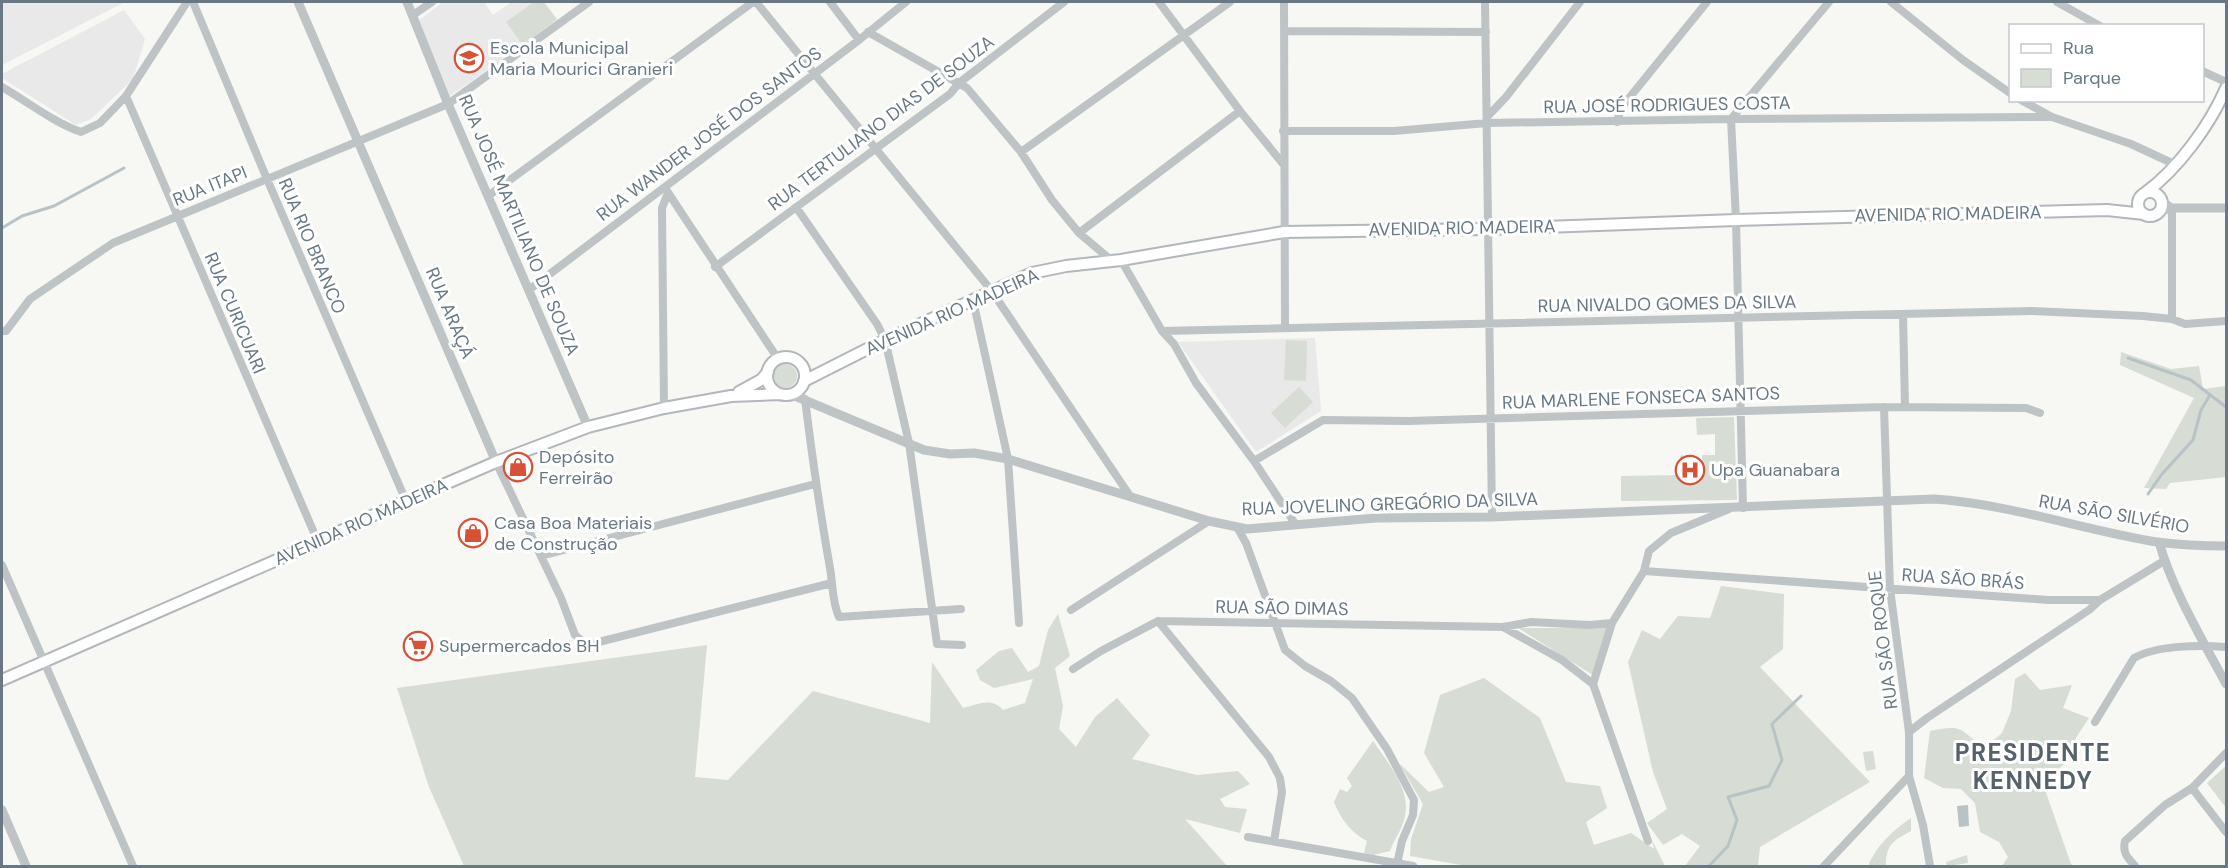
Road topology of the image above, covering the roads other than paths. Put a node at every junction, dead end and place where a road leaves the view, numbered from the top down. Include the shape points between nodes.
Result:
1 (187, 2) edge
2 (193, 2) edge
3 (298, 2) edge
4 (407, 2) edge
5 (432, 2) edge
6 (589, 2) edge
7 (755, 2) edge
8 (830, 2) edge
9 (906, 2) edge
10 (1064, 2) edge
11 (1159, 2) edge
12 (1230, 2) edge
13 (1284, 2) edge
14 (1485, 2) edge
15 (1580, 2) edge
16 (1707, 2) edge
17 (1829, 2) edge
18 (1891, 2) edge
19 (2057, 2) edge
20 (413, 15) junction
21 (2096, 24) edge
22 (1284, 31) junction
23 (868, 32) junction
24 (1486, 32) junction
25 (1183, 35) junction
26 (859, 40) junction
27 (2204, 72) edge
28 (814, 74) junction
29 (2226, 82) edge
30 (959, 83) junction
31 (2, 87) edge
32 (2226, 88) edge
33 (2009, 92) edge
34 (126, 96) junction
35 (2025, 102) edge
36 (448, 104) junction
37 (1240, 111) junction
38 (2052, 117) junction
39 (1731, 119) junction
40 (1487, 120) junction
41 (1617, 122) junction
42 (1283, 131) junction
43 (358, 141) junction
44 (876, 149) junction
45 (1021, 152) junction
46 (1284, 165) junction
47 (2172, 168) junction
48 (267, 179) junction
49 (666, 190) junction
50 (488, 196) junction
51 (2142, 196) junction
52 (2160, 198) junction
53 (796, 207) junction
54 (2172, 208) junction
55 (2226, 208) edge
56 (2107, 210) junction
57 (2158, 212) junction
58 (2144, 214) junction
59 (177, 216) junction
60 (1736, 220) junction
61 (1487, 229) junction
62 (1284, 232) junction
63 (1078, 233) junction
64 (1116, 260) junction
65 (715, 267) junction
66 (530, 289) junction
67 (991, 290) junction
68 (972, 300) junction
69 (1903, 314) junction
70 (1738, 317) junction
71 (2172, 319) junction
72 (2226, 321) edge
73 (1490, 323) junction
74 (1285, 328) junction
75 (4, 331) edge
76 (1162, 331) junction
77 (885, 340) junction
78 (778, 359) junction
79 (799, 362) junction
80 (840, 362) junction
81 (768, 372) junction
82 (803, 383) junction
83 (785, 394) junction
84 (730, 396) junction
85 (805, 399) junction
86 (1884, 407) junction
87 (1905, 407) junction
88 (664, 408) junction
89 (1739, 410) junction
90 (2040, 413) dead end
91 (1490, 418) junction
92 (588, 427) junction
93 (909, 443) junction
94 (1008, 459) junction
95 (1254, 461) junction
96 (496, 462) junction
97 (815, 484) junction
98 (1130, 496) junction
99 (1887, 500) junction
100 (406, 501) junction
101 (1730, 508) junction
102 (1743, 508) junction
103 (1997, 508) joint
104 (1492, 517) junction
105 (1209, 521) junction
106 (1296, 525) junction
107 (1237, 527) junction
108 (318, 542) junction
109 (2159, 542) junction
110 (2226, 546) edge
111 (541, 556) junction
112 (2164, 561) junction
113 (2, 565) edge
114 (1644, 571) junction
115 (832, 583) junction
116 (1890, 589) junction
117 (2100, 600) junction
118 (961, 609) dead end
119 (1071, 610) dead end
120 (933, 612) junction
121 (1158, 621) junction
122 (1019, 623) dead end
123 (1274, 623) junction
124 (1612, 623) junction
125 (1503, 627) junction
126 (962, 645) dead end
127 (2205, 646) junction
128 (2226, 647) edge
129 (44, 663) junction
130 (1073, 669) dead end
131 (2, 681) edge
132 (1593, 684) junction
133 (2226, 684) edge
134 (2095, 722) dead end
135 (1909, 732) junction
136 (2226, 753) edge
137 (1909, 776) junction
138 (2192, 788) junction
139 (2, 810) edge
140 (2226, 832) edge
141 (1248, 837) dead end
142 (1274, 841) junction
143 (1648, 841) dead end
144 (1397, 864) junction
145 (26, 867) edge
146 (133, 867) edge
147 (1413, 867) edge
148 (1824, 867) edge
149 (1930, 867) edge
150 (2135, 867) edge

1 - 34 street
2 - 48 street, RUA RIO BRANCO
3 - 43 street, RUA ARAÇÁ
4 - 20 street, RUA JOSÉ MARTILIANO DE SOUZA
5 - 20 street
6 - 36 street, RUA ITAPI
7 - 28 street
7 - 50 street
8 - 26 street
9 - 23 street, RUA WANDER JOSÉ DOS SANTOS
10 - 30 street, RUA TERTULIANO DIAS DE SOUZA
11 - 25 street
12 - 25 street
13 - 22 street
14 - 24 street
15 - 40 street
16 - 41 street via 1621,108
17 - 39 street
18 - 33 street
19 - 21 street
20 - 36 street, RUA JOSÉ MARTILIANO DE SOUZA
22 - 24 street
22 - 42 street
23 - 26 street, RUA WANDER JOSÉ DOS SANTOS
23 - 30 street
24 - 40 street
25 - 37 street
25 - 45 street
26 - 28 street, RUA WANDER JOSÉ DOS SANTOS
27 - 29 street
28 - 44 street
28 - 49 street, RUA WANDER JOSÉ DOS SANTOS
30 - 44 street, RUA TERTULIANO DIAS DE SOUZA via 950,94
30 - 45 street
31 - 34 street via 62,125 81,132 100,123
32 - 47 main road via 2206,125
34 - 59 street, RUA CURICUARI
35 - 38 street
36 - 43 street, RUA ITAPI
36 - 50 street, RUA JOSÉ MARTILIANO DE SOUZA
37 - 46 street
37 - 63 street
38 - 39 street, RUA JOSÉ RODRIGUES COSTA
38 - 47 street via 2131,144
39 - 41 street, RUA JOSÉ RODRIGUES COSTA
39 - 60 street
40 - 41 street, RUA JOSÉ RODRIGUES COSTA
40 - 42 street, RUA JOSÉ RODRIGUES COSTA via 1394,132
40 - 61 street
42 - 46 street
43 - 48 street, RUA ITAPI
43 - 96 street, RUA ARAÇÁ
44 - 53 street, RUA TERTULIANO DIAS DE SOUZA
44 - 67 street
45 - 63 street
46 - 62 street
47 - 51 main road
47 - 52 main road
48 - 59 street, RUA ITAPI
48 - 100 street, RUA RIO BRANCO
49 - 65 street
49 - 66 street, RUA WANDER JOSÉ DOS SANTOS
49 - 88 street via 662,208
50 - 66 street, RUA JOSÉ MARTILIANO DE SOUZA
51 - 52 main road via 2153,193
51 - 56 main road, AVENIDA RIO MADEIRA via 2126,206
51 - 58 main road via 2139,209
52 - 54 street
52 - 57 main road
53 - 65 street, RUA TERTULIANO DIAS DE SOUZA
53 - 77 street
54 - 55 street
54 - 57 street
54 - 71 street
56 - 58 main road, AVENIDA RIO MADEIRA
56 - 60 main road, AVENIDA RIO MADEIRA
57 - 58 main road via 2152,216
59 - 75 street, RUA ITAPI via 113,243 57,279 30,299
59 - 108 street, RUA CURICUARI
60 - 61 main road, AVENIDA RIO MADEIRA
60 - 70 street
61 - 62 main road, AVENIDA RIO MADEIRA
61 - 73 street
62 - 64 main road, AVENIDA RIO MADEIRA
62 - 74 street
63 - 64 street
64 - 67 main road, AVENIDA RIO MADEIRA via 1032,273
64 - 76 street
65 - 78 street
66 - 92 street, RUA JOSÉ MARTILIANO DE SOUZA
67 - 68 main road, AVENIDA RIO MADEIRA
67 - 98 street
68 - 77 main road, AVENIDA RIO MADEIRA
68 - 94 street
69 - 70 street, RUA NIVALDO GOMES DA SILVA
69 - 71 street, RUA NIVALDO GOMES DA SILVA via 2032,311
69 - 87 street
70 - 73 street, RUA NIVALDO GOMES DA SILVA
70 - 89 street
71 - 72 street, RUA NIVALDO GOMES DA SILVA via 2185,324
73 - 74 street, RUA NIVALDO GOMES DA SILVA
73 - 91 street
74 - 76 street, RUA NIVALDO GOMES DA SILVA
76 - 95 street
77 - 80 main road, AVENIDA RIO MADEIRA
77 - 93 street
78 - 79 main road
78 - 81 main road
79 - 80 main road, AVENIDA RIO MADEIRA via 816,366
79 - 82 main road via 805,371
80 - 82 main road, AVENIDA RIO MADEIRA
81 - 83 main road via 771,387
81 - 84 main road, AVENIDA RIO MADEIRA via 756,384
82 - 83 main road
82 - 85 street
83 - 84 main road, AVENIDA RIO MADEIRA
83 - 85 street, RUA JOVELINO GREGÓRIO DA SILVA
84 - 88 main road, AVENIDA RIO MADEIRA
85 - 93 street, RUA JOVELINO GREGÓRIO DA SILVA
85 - 97 street
86 - 87 street, RUA MARLENE FONSECA SANTOS
86 - 89 street, RUA MARLENE FONSECA SANTOS
86 - 99 street, RUA SÃO ROQUE
87 - 90 street, RUA MARLENE FONSECA SANTOS via 2026,408
88 - 92 main road, AVENIDA RIO MADEIRA
89 - 91 street, RUA MARLENE FONSECA SANTOS
89 - 102 street
91 - 95 street, RUA MARLENE FONSECA SANTOS via 1323,420
91 - 104 street
92 - 96 main road, AVENIDA RIO MADEIRA
93 - 94 street, RUA JOVELINO GREGÓRIO DA SILVA via 950,454 974,453
93 - 120 street
94 - 98 street, RUA JOVELINO GREGÓRIO DA SILVA
94 - 122 street
95 - 106 street
96 - 100 main road, AVENIDA RIO MADEIRA
96 - 111 street, RUA ARAÇÁ
97 - 111 street
97 - 115 street
98 - 105 street, RUA JOVELINO GREGÓRIO DA SILVA
99 - 102 street, RUA JOVELINO GREGÓRIO DA SILVA
99 - 103 street, RUA JOVELINO GREGÓRIO DA SILVA via 1956,501
99 - 116 street, RUA SÃO ROQUE
100 - 108 main road, AVENIDA RIO MADEIRA
101 - 102 street, RUA JOVELINO GREGÓRIO DA SILVA
101 - 104 street, RUA JOVELINO GREGÓRIO DA SILVA
101 - 114 street via 1671,533 1649,551
103 - 109 street, RUA SÃO SILVÉRIO
104 - 106 street, RUA JOVELINO GREGÓRIO DA SILVA via 1376,518
105 - 107 street, RUA JOVELINO GREGÓRIO DA SILVA
105 - 119 street
106 - 107 street, RUA JOVELINO GREGÓRIO DA SILVA
107 - 123 street
108 - 129 main road, AVENIDA RIO MADEIRA
109 - 110 street, RUA SÃO SILVÉRIO
109 - 112 street
111 - 115 street, RUA ARAÇÁ via 575,634 587,645
112 - 117 street
112 - 127 street
113 - 129 street
114 - 116 street, RUA SÃO BRÁS
114 - 124 street
115 - 120 street via 834,608 840,617
116 - 117 street, RUA SÃO BRÁS
116 - 135 street, RUA SÃO ROQUE
117 - 135 street
118 - 120 street
120 - 126 street via 938,644
121 - 123 street, RUA SÃO DIMAS
121 - 130 street, RUA SÃO DIMAS
121 - 142 street via 1269,757 1282,792
123 - 125 street, RUA SÃO DIMAS
123 - 144 street via 1285,650 1352,698 1387,749 1414,800
124 - 125 street, RUA SÃO DIMAS via 1531,622
124 - 132 street
125 - 132 street, RUA SÃO DIMAS via 1562,660
127 - 128 street
127 - 133 street
127 - 134 street via 2145,652 2134,658
129 - 131 main road, AVENIDA RIO MADEIRA
129 - 146 street
132 - 143 street
135 - 137 street, RUA SÃO ROQUE
136 - 138 street
137 - 148 street
137 - 149 street, RUA SÃO ROQUE
138 - 140 street
138 - 150 street via 2165,805 2125,841 2123,849
139 - 145 street
141 - 142 street
142 - 144 street
144 - 147 street

